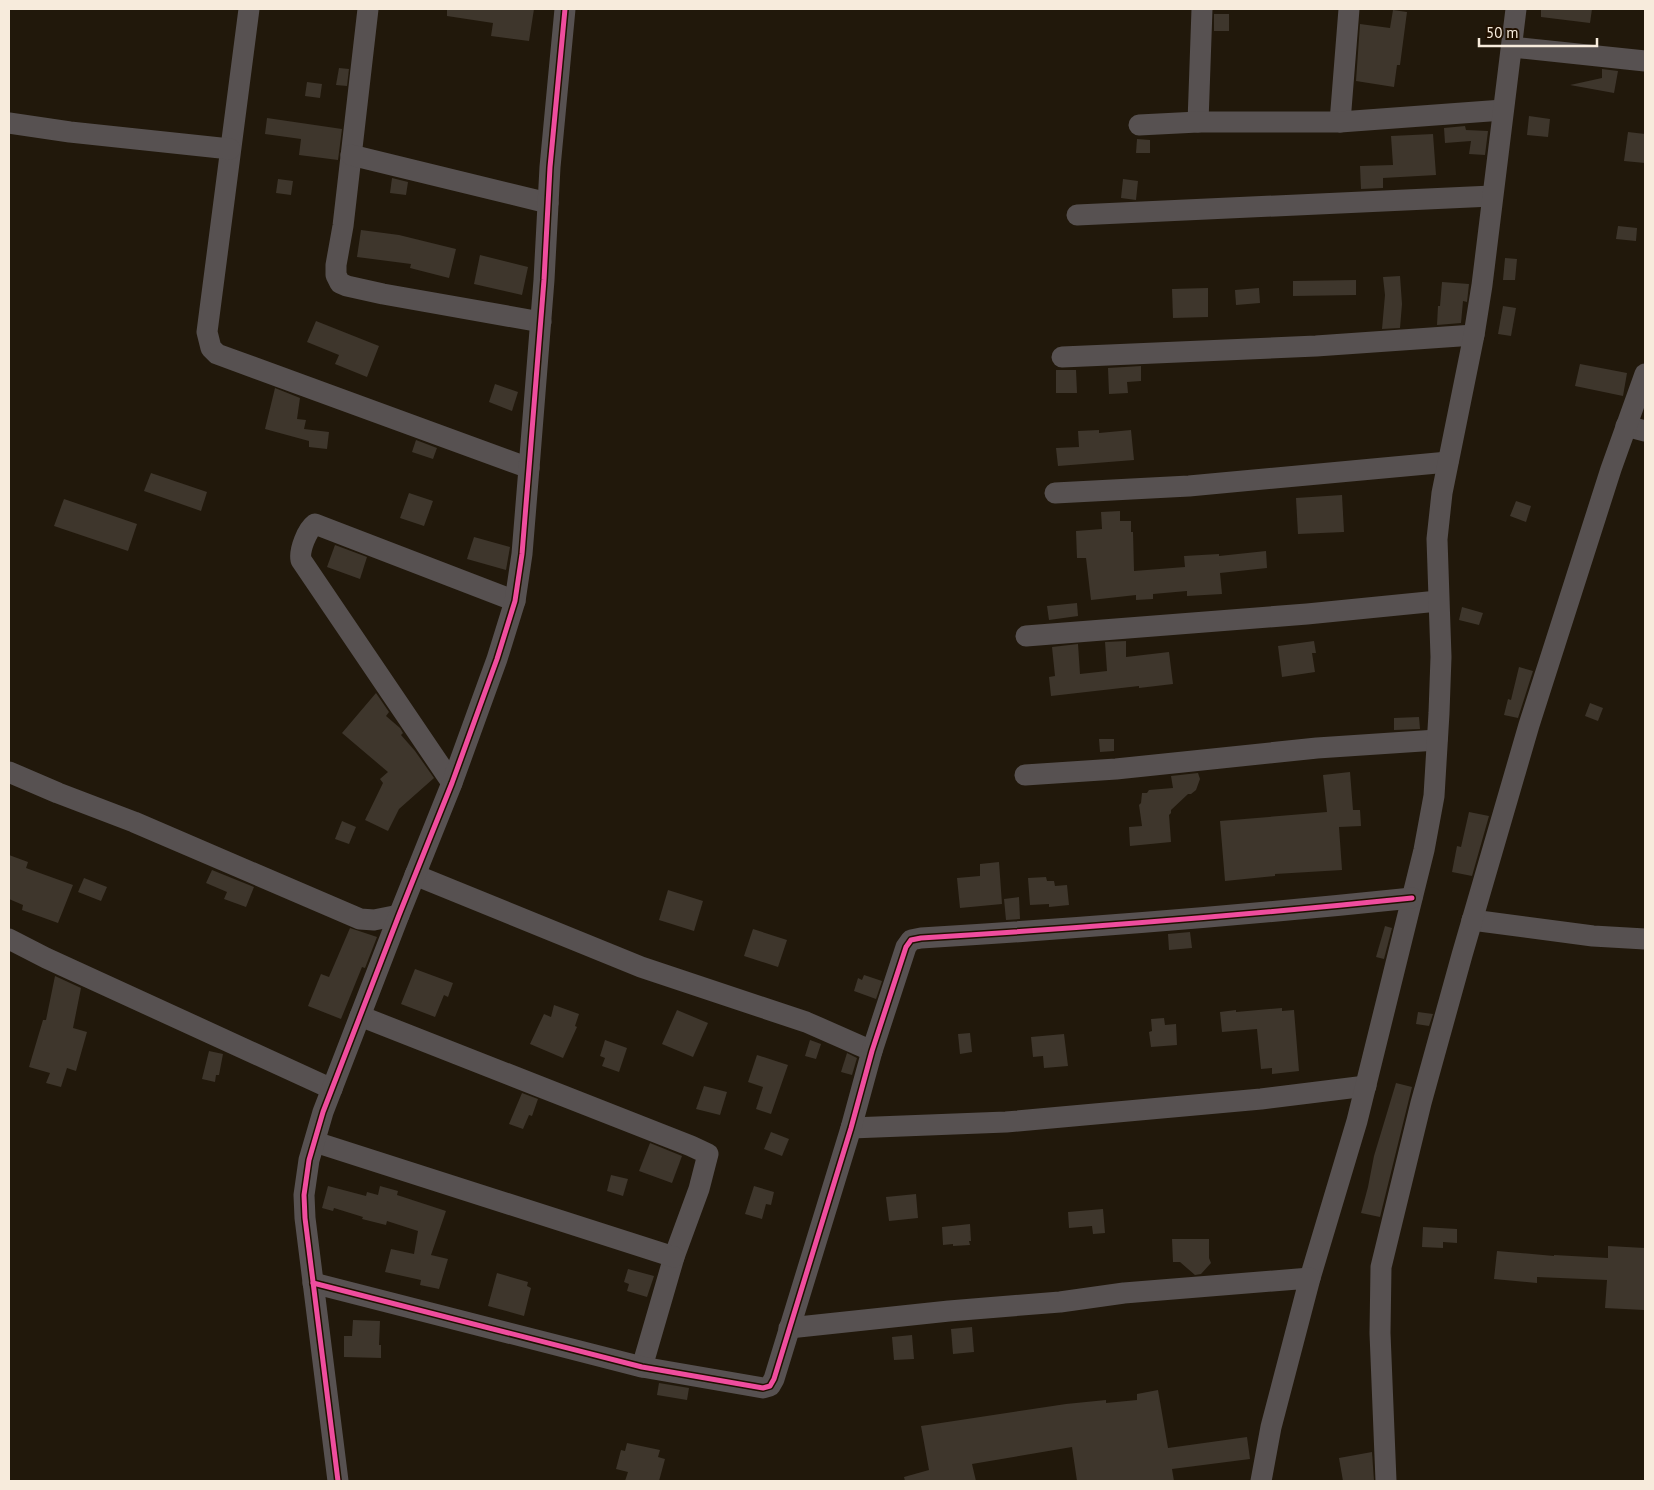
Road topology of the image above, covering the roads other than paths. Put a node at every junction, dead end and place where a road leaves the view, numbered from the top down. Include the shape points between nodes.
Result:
1 (249, 9) edge
2 (368, 9) edge
3 (565, 9) edge
4 (1202, 9) edge
5 (1349, 9) edge
6 (1516, 9) edge
7 (1512, 47) junction
8 (1645, 61) edge
9 (1503, 110) junction
10 (1198, 122) junction
11 (1340, 122) junction
12 (9, 123) edge
13 (1139, 125) dead end
14 (230, 150) junction
15 (351, 155) junction
16 (1492, 196) junction
17 (548, 203) junction
18 (1077, 215) dead end
19 (541, 322) junction
20 (1474, 335) junction
21 (1062, 357) dead end
22 (1645, 374) edge
23 (1636, 429) edge
24 (1448, 462) junction
25 (529, 468) junction
26 (1055, 493) dead end
27 (1438, 600) junction
28 (515, 601) junction
29 (1026, 636) dead end
30 (1437, 740) junction
31 (9, 772) edge
32 (1025, 775) dead end
33 (452, 783) junction
34 (415, 875) junction
35 (1412, 898) junction
36 (399, 915) junction
37 (1472, 920) junction
38 (9, 939) edge
39 (1645, 940) edge
40 (360, 1016) junction
41 (872, 1051) junction
42 (1366, 1086) junction
43 (332, 1089) junction
44 (851, 1128) junction
45 (315, 1142) junction
46 (674, 1258) junction
47 (1310, 1278) junction
48 (313, 1282) junction
49 (789, 1328) junction
50 (642, 1367) junction
51 (338, 1481) edge
52 (1261, 1481) edge
53 (1386, 1481) edge

1 - 14 street
2 - 15 street
3 - 17 street
4 - 10 street
5 - 11 street
6 - 7 street
7 - 8 street
7 - 9 street
9 - 11 street
9 - 16 street
10 - 11 street
10 - 13 street
12 - 14 street
14 - 25 street via 207,332 211,348 217,354
15 - 17 street
15 - 19 street via 336,264 340,283 383,294
16 - 18 street
16 - 20 street
17 - 19 street
19 - 25 street
20 - 21 street via 1316,346
20 - 24 street
22 - 23 street
23 - 37 street via 1587,542
24 - 26 street via 1189,486
24 - 27 street via 1436,539
25 - 28 street
27 - 29 street via 1307,614
27 - 30 street via 1441,657
28 - 33 street
28 - 33 street via 315,524 310,528 300,555
30 - 32 street
30 - 35 street via 1434,796
31 - 36 street via 360,919
33 - 34 street
34 - 36 street
34 - 41 street via 642,967 806,1022
35 - 41 street via 1262,914 912,940 906,947
35 - 42 street
36 - 40 street
37 - 39 street
37 - 53 street via 1380,1266
38 - 43 street
40 - 43 street
40 - 46 street via 708,1154
41 - 44 street
42 - 44 street via 1006,1122
42 - 47 street
43 - 45 street
44 - 49 street
45 - 46 street
45 - 48 street via 304,1195
46 - 50 street
47 - 49 street via 1124,1293
47 - 52 street via 1271,1427
48 - 50 street
48 - 51 street
49 - 50 street via 774,1379 770,1386 763,1388

